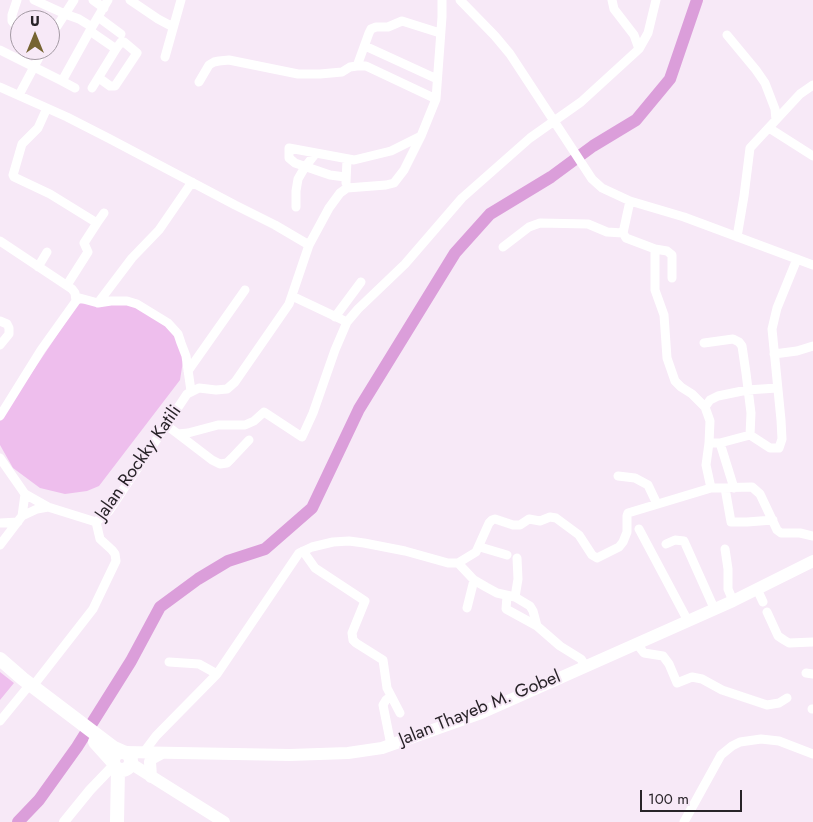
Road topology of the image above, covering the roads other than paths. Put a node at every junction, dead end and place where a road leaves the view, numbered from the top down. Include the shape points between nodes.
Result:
1 (34, 0) edge
2 (74, 0) edge
3 (93, 0) edge
4 (130, 0) edge
5 (181, 0) edge
6 (442, 0) edge
7 (460, 0) edge
8 (612, 0) edge
9 (656, 0) edge
10 (106, 4) edge
11 (65, 14) junction
12 (98, 17) junction
13 (60, 22) edge
14 (173, 27) junction
15 (91, 29) junction
16 (121, 34) dead end
17 (440, 34) junction
18 (727, 35) dead end
19 (365, 46) junction
20 (116, 49) junction
21 (639, 49) junction
22 (0, 50) edge
23 (165, 57) dead end
24 (38, 60) edge
25 (357, 66) junction
26 (34, 68) junction
27 (98, 78) junction
28 (437, 80) junction
29 (62, 81) junction
30 (199, 82) dead end
31 (813, 85) edge
32 (0, 87) edge
33 (75, 88) dead end
34 (92, 88) dead end
35 (19, 95) junction
36 (436, 99) junction
37 (46, 108) junction
38 (554, 120) junction
39 (776, 120) junction
40 (769, 128) junction
41 (421, 136) junction
42 (316, 153) junction
43 (813, 156) edge
44 (347, 159) junction
45 (305, 167) junction
46 (345, 177) junction
47 (192, 182) junction
48 (347, 188) junction
49 (630, 201) junction
50 (296, 207) dead end
51 (104, 213) dead end
52 (97, 223) junction
53 (623, 233) junction
54 (737, 237) junction
55 (0, 241) edge
56 (310, 245) junction
57 (503, 247) dead end
58 (655, 249) junction
59 (47, 252) dead end
60 (797, 259) junction
61 (813, 265) edge
62 (38, 267) junction
63 (672, 278) dead end
64 (361, 282) dead end
65 (66, 285) junction
66 (246, 290) dead end
67 (292, 296) junction
68 (76, 297) junction
69 (98, 303) junction
70 (335, 317) junction
71 (0, 321) edge
72 (347, 322) junction
73 (704, 343) dead end
74 (0, 345) edge
75 (813, 346) edge
76 (774, 354) junction
77 (188, 371) junction
78 (777, 388) junction
79 (747, 390) junction
80 (191, 391) junction
81 (705, 407) junction
82 (0, 416) edge
83 (166, 425) junction
84 (178, 434) junction
85 (750, 435) junction
86 (249, 440) dead end
87 (709, 443) junction
88 (720, 443) junction
89 (0, 458) edge
90 (618, 476) dead end
91 (711, 488) junction
92 (729, 488) junction
93 (25, 494) junction
94 (657, 504) junction
95 (48, 507) junction
96 (20, 519) junction
97 (773, 520) junction
98 (96, 522) junction
99 (0, 523) edge
100 (639, 529) dead end
101 (813, 536) edge
102 (666, 544) dead end
103 (0, 545) edge
104 (480, 547) junction
105 (725, 549) dead end
106 (302, 551) junction
107 (507, 555) dead end
108 (517, 558) dead end
109 (813, 562) edge
110 (458, 563) junction
111 (474, 580) junction
112 (757, 589) junction
113 (511, 596) junction
114 (733, 601) junction
115 (763, 602) dead end
116 (467, 608) dead end
117 (714, 608) junction
118 (767, 612) dead end
119 (688, 621) junction
120 (537, 626) junction
121 (813, 642) edge
122 (637, 644) junction
123 (0, 659) edge
124 (169, 662) dead end
125 (0, 666) edge
126 (586, 667) junction
127 (217, 674) junction
128 (30, 687) junction
129 (391, 696) junction
130 (787, 698) dead end
131 (400, 713) dead end
132 (0, 721) edge
133 (390, 745) junction
134 (144, 752) junction
135 (162, 753) junction
136 (813, 754) edge
137 (122, 761) junction
138 (151, 777) junction
139 (64, 822) edge
140 (117, 822) edge
141 (224, 822) edge
142 (684, 822) edge

1 - 11 street
2 - 11 street
3 - 10 street
4 - 14 street
5 - 14 street
6 - 17 street
7 - 38 street via 504,46
8 - 21 street via 614,9 634,34
9 - 21 street via 648,33
10 - 12 street
11 - 13 street
11 - 15 street via 79,19
12 - 15 street
12 - 16 street
14 - 23 street
15 - 20 street
15 - 29 street
17 - 19 street via 402,21 371,29
17 - 28 street
18 - 39 street via 765,83
19 - 25 street
19 - 28 street
20 - 27 street
20 - 27 street via 124,42 138,55 115,86
21 - 38 street via 581,102
22 - 26 street
24 - 26 street
25 - 30 street via 342,72 298,74 229,60 219,61 209,65
25 - 36 street via 366,66
26 - 29 street
26 - 35 street
27 - 34 street
28 - 36 street
29 - 33 street
31 - 39 street
32 - 35 street
35 - 37 street
36 - 41 street
37 - 47 street
37 - 52 street via 38,128 22,144 13,175
38 - 49 street via 592,179 602,188
38 - 72 street via 462,198 405,264
39 - 40 street
40 - 43 street
40 - 54 street via 752,144 748,153
41 - 44 street via 391,151
41 - 48 street via 404,170 394,182
42 - 44 street
42 - 45 street
42 - 45 street via 289,148 289,158
44 - 46 street
45 - 46 street
45 - 50 street via 298,179
46 - 48 street
47 - 56 street
47 - 69 street via 159,230 132,258
48 - 56 street via 340,192 329,208
49 - 53 street
49 - 54 street
51 - 52 street
52 - 65 street via 84,243 88,252
53 - 57 street via 606,232 588,224 540,223 529,227
53 - 58 street via 626,238
54 - 60 street
55 - 62 street
56 - 67 street
58 - 63 street via 671,253
58 - 81 street via 655,290 664,315 665,347 671,372 681,387
59 - 62 street
60 - 61 street
60 - 76 street via 772,322
62 - 65 street
64 - 70 street
65 - 68 street
66 - 77 street
67 - 70 street
67 - 80 street via 284,314 235,382 227,389 199,388
68 - 69 street
68 - 82 street via 76,302
69 - 77 street via 127,301 168,323 178,334
70 - 72 street
71 - 74 street via 7,324 9,334
72 - 84 street via 302,437 264,412 245,425 218,425
73 - 79 street via 738,340 742,346
75 - 76 street
76 - 78 street
77 - 80 street
78 - 79 street
78 - 85 street via 782,444 779,448 770,448
79 - 81 street via 718,396
79 - 85 street
80 - 83 street, Jalan Rockky Katili
81 - 87 street via 710,421
83 - 84 street
83 - 98 street, Jalan Rockky Katili via 109,511
84 - 86 street via 220,464 226,463
85 - 88 street
87 - 88 street
87 - 91 street via 706,465
88 - 92 street
89 - 93 street
90 - 94 street via 635,478 648,485
91 - 92 street
91 - 94 street
92 - 97 street via 750,487 759,493
92 - 97 street via 731,522
93 - 95 street
93 - 96 street
94 - 104 street via 628,514 623,542 597,558 579,535 553,518 527,519 518,525 492,520
95 - 96 street
95 - 98 street
96 - 99 street
96 - 103 street
97 - 101 street via 781,533
98 - 128 street, Jalan Rockky Katili via 100,539 115,554 116,561 93,609
100 - 119 street
102 - 117 street via 684,541
104 - 107 street
104 - 110 street
105 - 114 street via 728,591
106 - 110 street via 349,541
106 - 127 street
106 - 129 street via 315,568 365,601 352,633 356,643 382,660
108 - 113 street via 518,579
109 - 112 main road, Jalan Thayeb M. Gobel
110 - 111 street
111 - 113 street
111 - 116 street
112 - 114 main road, Jalan Thayeb M. Gobel
112 - 115 street
113 - 120 street via 530,606
113 - 120 street via 506,610
114 - 117 main road, Jalan Thayeb M. Gobel
117 - 119 main road, Jalan Thayeb M. Gobel
118 - 121 street via 778,636 784,640 789,643
119 - 122 main road, Jalan Thayeb M. Gobel
120 - 126 street via 581,659
122 - 126 main road, Jalan Thayeb M. Gobel
122 - 130 street via 644,653 663,656 677,683 692,677 702,678 722,690 767,705
123 - 128 highway
124 - 127 street via 199,664
125 - 128 highway
126 - 133 main road, Jalan Thayeb M. Gobel via 481,713
127 - 134 street
128 - 132 street
128 - 137 highway
129 - 131 street
129 - 133 street via 383,705
133 - 135 main road, Jalan Thayeb M. Gobel via 348,753
134 - 135 main road, Jalan Thayeb M. Gobel
134 - 137 main road, Jalan Thayeb M. Gobel
135 - 138 main road via 151,759
136 - 142 street via 779,741 761,739 732,746 722,755
137 - 138 main road
137 - 139 street via 93,786
137 - 140 highway
138 - 141 main road

